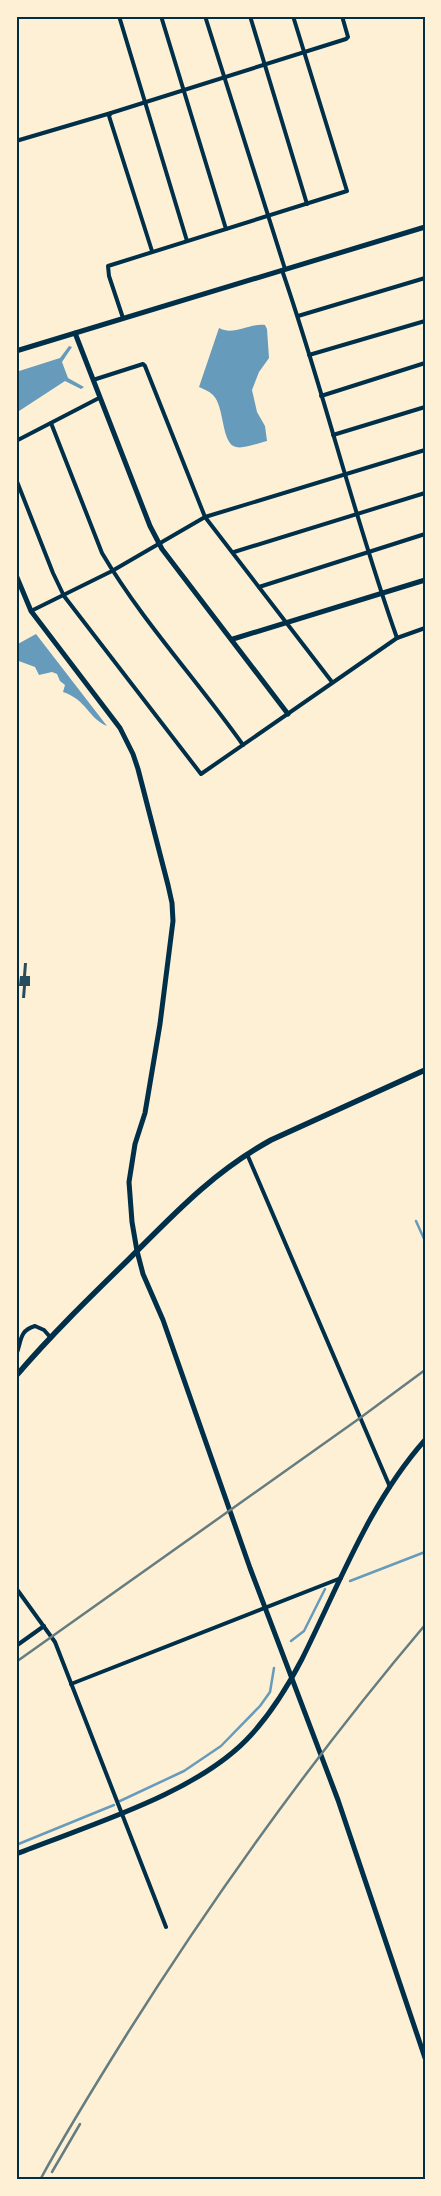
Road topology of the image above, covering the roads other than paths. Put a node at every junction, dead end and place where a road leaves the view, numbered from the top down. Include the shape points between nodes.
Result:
1 (119, 16) edge
2 (161, 16) edge
3 (205, 16) edge
4 (250, 16) edge
5 (293, 16) edge
6 (342, 16) edge
7 (304, 52) junction
8 (265, 65) junction
9 (224, 78) junction
10 (184, 90) junction
11 (145, 101) junction
12 (111, 112) junction
13 (16, 141) edge
14 (307, 204) junction
15 (268, 216) junction
16 (425, 227) edge
17 (226, 229) junction
18 (187, 241) junction
19 (152, 251) junction
20 (283, 269) junction
21 (425, 278) edge
22 (298, 316) junction
23 (123, 318) junction
24 (425, 320) edge
25 (75, 333) junction
26 (16, 351) edge
27 (309, 355) junction
28 (425, 363) edge
29 (92, 380) junction
30 (321, 396) junction
31 (99, 398) junction
32 (425, 407) edge
33 (52, 423) junction
34 (333, 436) junction
35 (16, 441) edge
36 (425, 450) edge
37 (345, 476) junction
38 (16, 479) edge
39 (425, 493) edge
40 (357, 514) junction
41 (205, 517) junction
42 (425, 534) edge
43 (160, 544) junction
44 (234, 552) junction
45 (367, 552) junction
46 (112, 570) junction
47 (16, 575) edge
48 (425, 580) edge
49 (259, 587) junction
50 (381, 593) junction
51 (64, 596) junction
52 (31, 611) junction
53 (286, 622) junction
54 (425, 628) edge
55 (397, 638) junction
56 (233, 639) junction
57 (332, 682) junction
58 (288, 714) junction
59 (243, 745) junction
60 (425, 1070) edge
61 (247, 1154) junction
62 (137, 1251) junction
63 (51, 1338) junction
64 (16, 1355) edge
65 (16, 1376) edge
66 (425, 1440) edge
67 (390, 1487) junction
68 (342, 1578) junction
69 (16, 1588) edge
70 (44, 1626) junction
71 (16, 1646) edge
72 (291, 1680) junction
73 (71, 1684) junction
74 (122, 1812) junction
75 (16, 1854) edge
76 (166, 1927) dead end
77 (425, 2058) edge

1 - 11 street
2 - 10 street
3 - 9 street
4 - 8 street
5 - 7 street
6 - 7 street via 346,39
7 - 8 street
7 - 14 street via 347,191
8 - 9 street
8 - 14 street
9 - 10 street
9 - 15 street
10 - 11 street
10 - 17 street
11 - 12 street
11 - 18 street
12 - 13 street
12 - 19 street via 109,116
14 - 15 street
15 - 17 street
15 - 20 street
16 - 20 street
17 - 18 street
18 - 19 street
19 - 23 street via 108,266
20 - 22 street
20 - 23 street
21 - 22 street
22 - 27 street
23 - 25 street
24 - 27 street
25 - 26 street
25 - 29 street
27 - 30 street
28 - 30 street
29 - 31 street
29 - 41 street via 142,364 145,366
30 - 34 street
31 - 33 street
31 - 43 street
32 - 34 street
33 - 35 street
33 - 46 street via 102,553
34 - 37 street
36 - 37 street
37 - 40 street
37 - 41 street
38 - 51 street
39 - 40 street
40 - 44 street
40 - 45 street
41 - 43 street
41 - 44 street
42 - 45 street
43 - 46 street
43 - 56 street
44 - 49 street
45 - 49 street
45 - 50 street
46 - 51 street
46 - 59 street via 152,628
47 - 52 street
48 - 50 street
49 - 53 street
50 - 53 street
50 - 55 street
51 - 52 street
51 - 59 street via 201,774
52 - 62 street via 120,728 133,754 172,903 173,921 160,1024 129,1182
53 - 56 street
53 - 57 street
54 - 55 street
55 - 57 street
56 - 58 street
57 - 58 street
58 - 59 street
60 - 61 main road
61 - 62 main road via 202,1187
61 - 67 street
62 - 63 main road
62 - 72 street
63 - 64 street via 35,1326 28,1328 22,1332
63 - 65 main road
66 - 67 street
67 - 68 street via 365,1526
68 - 72 street
68 - 73 street
69 - 70 street
70 - 71 street
70 - 73 street
72 - 74 street via 265,1718 235,1750 192,1780
72 - 77 street via 338,1800
73 - 74 street
74 - 75 street
74 - 76 street

